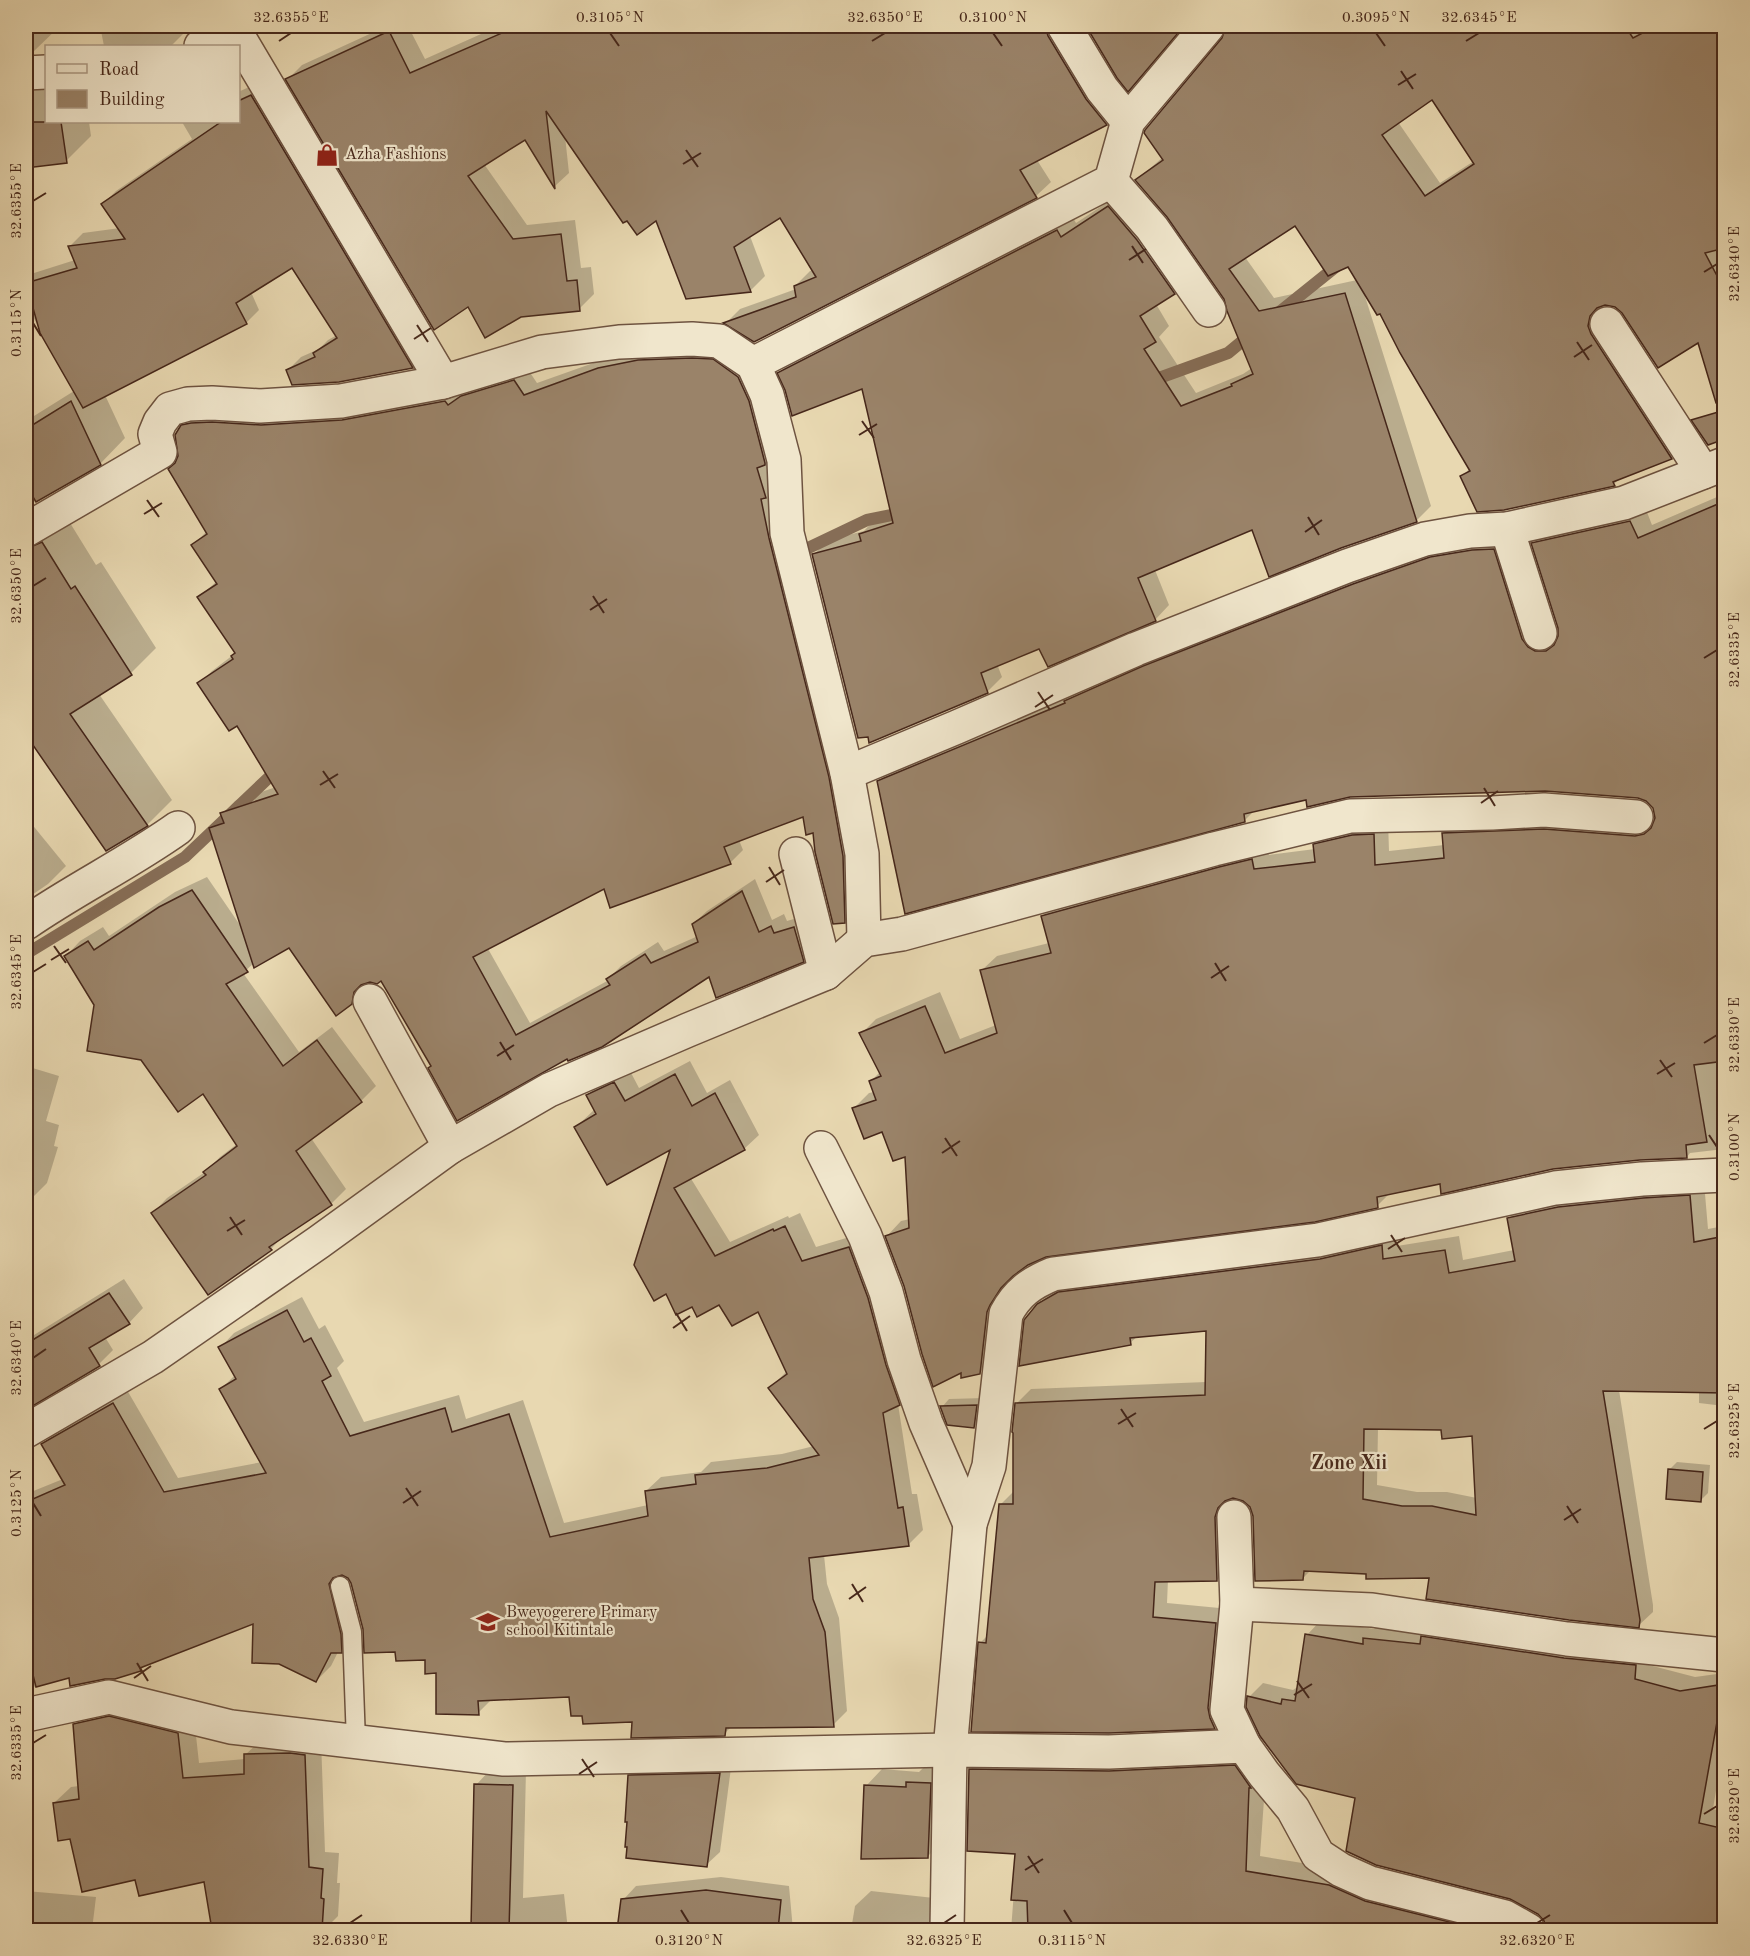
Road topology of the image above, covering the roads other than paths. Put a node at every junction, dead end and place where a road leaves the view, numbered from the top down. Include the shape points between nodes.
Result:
1 (219, 26) edge
2 (232, 26) edge
3 (1064, 26) edge
4 (1208, 26) edge
5 (202, 45) edge
6 (45, 72) edge
7 (26, 73) edge
8 (1128, 121) junction
9 (1112, 181) junction
10 (1209, 310) dead end
11 (1607, 324) dead end
12 (753, 364) junction
13 (442, 382) junction
14 (1714, 468) edge
15 (1507, 529) junction
16 (26, 530) edge
17 (1540, 633) dead end
18 (847, 773) junction
19 (1636, 817) dead end
20 (178, 828) dead end
21 (796, 854) dead end
22 (26, 923) edge
23 (864, 940) junction
24 (826, 973) junction
25 (370, 1001) dead end
26 (450, 1147) junction
27 (821, 1148) dead end
28 (1725, 1175) edge
29 (26, 1431) edge
30 (1234, 1517) dead end
31 (970, 1524) junction
32 (340, 1586) dead end
33 (1237, 1604) junction
34 (1725, 1655) edge
35 (26, 1715) edge
36 (356, 1742) junction
37 (1244, 1746) junction
38 (950, 1750) junction
39 (947, 1930) edge
40 (1528, 1930) edge

1 - 5 street
2 - 13 street
3 - 8 street via 1102,88
4 - 8 street
6 - 7 street
8 - 9 street
9 - 10 street via 1152,228
9 - 12 street
11 - 14 street
12 - 13 street via 719,341 619,342 543,352
12 - 18 street via 767,395 784,460 787,533
13 - 16 street via 341,401 260,406 212,402 170,408 155,434 160,452
14 - 15 street via 1624,503
15 - 17 street
15 - 18 street via 1425,539 1347,566 1136,650
18 - 23 street via 862,854
19 - 23 street via 1544,810 1350,816 902,934
20 - 22 street
21 - 24 street
23 - 24 street
24 - 26 street via 549,1090
25 - 26 street
26 - 29 street via 153,1358
27 - 31 street via 865,1236 926,1423
28 - 31 street via 1555,1188 1318,1240 1053,1274 1036,1281 1013,1301 1006,1314 989,1466
30 - 33 street
31 - 38 street
32 - 36 lane via 352,1632
33 - 34 street via 1372,1610 1567,1639
33 - 37 street via 1227,1710
35 - 36 street via 109,1697 231,1727
36 - 38 street via 504,1759
37 - 38 street via 1109,1752
37 - 40 street via 1293,1809 1318,1856 1370,1884 1505,1917
38 - 39 street

